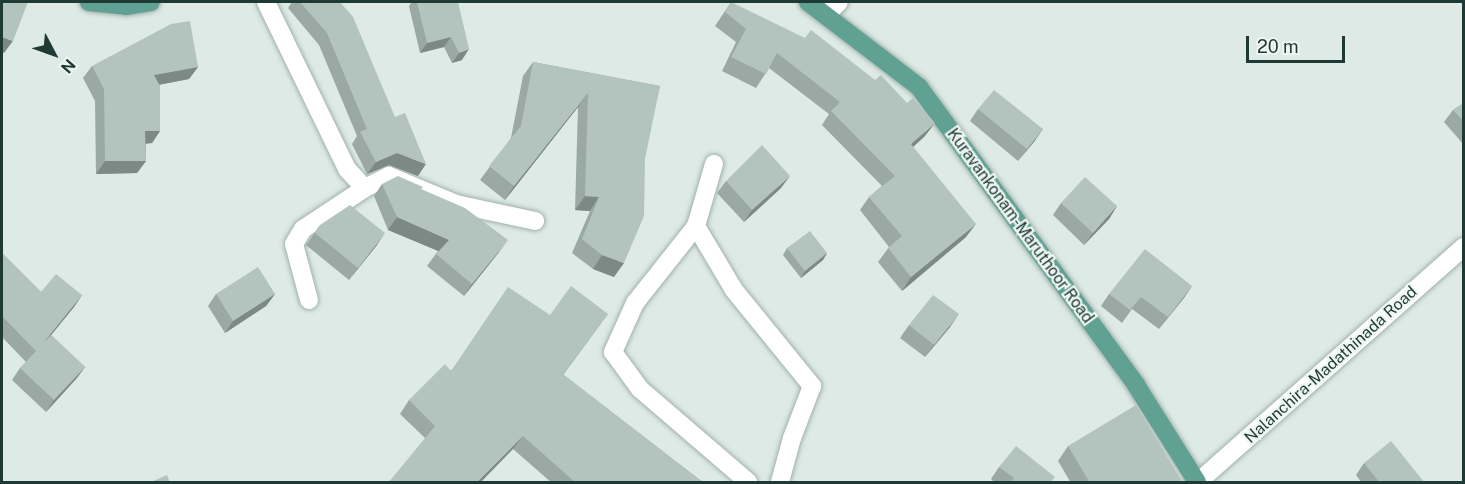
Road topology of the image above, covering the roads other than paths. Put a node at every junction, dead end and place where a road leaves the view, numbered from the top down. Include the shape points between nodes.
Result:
1 (88, 2) edge
2 (151, 2) edge
3 (266, 2) edge
4 (808, 2) edge
5 (839, 2) edge
6 (826, 15) junction
7 (714, 164) dead end
8 (365, 188) junction
9 (535, 220) dead end
10 (696, 226) junction
11 (1464, 247) edge
12 (309, 300) dead end
13 (748, 483) edge
14 (780, 483) edge
15 (1198, 483) edge

1 - 2 main road via 126,6
3 - 8 street via 347,169
4 - 6 main road, Kuravankonam-Maruthoor Road
5 - 6 street
6 - 15 main road, Kuravankonam-Maruthoor Road via 920,87 1136,386
7 - 10 street
8 - 9 street via 389,176 456,204
8 - 12 street via 338,202 303,229 294,244
10 - 13 street via 635,303 613,352 640,389
10 - 14 street via 734,290 812,386
11 - 15 street, Nalanchira-Madathinada Road

